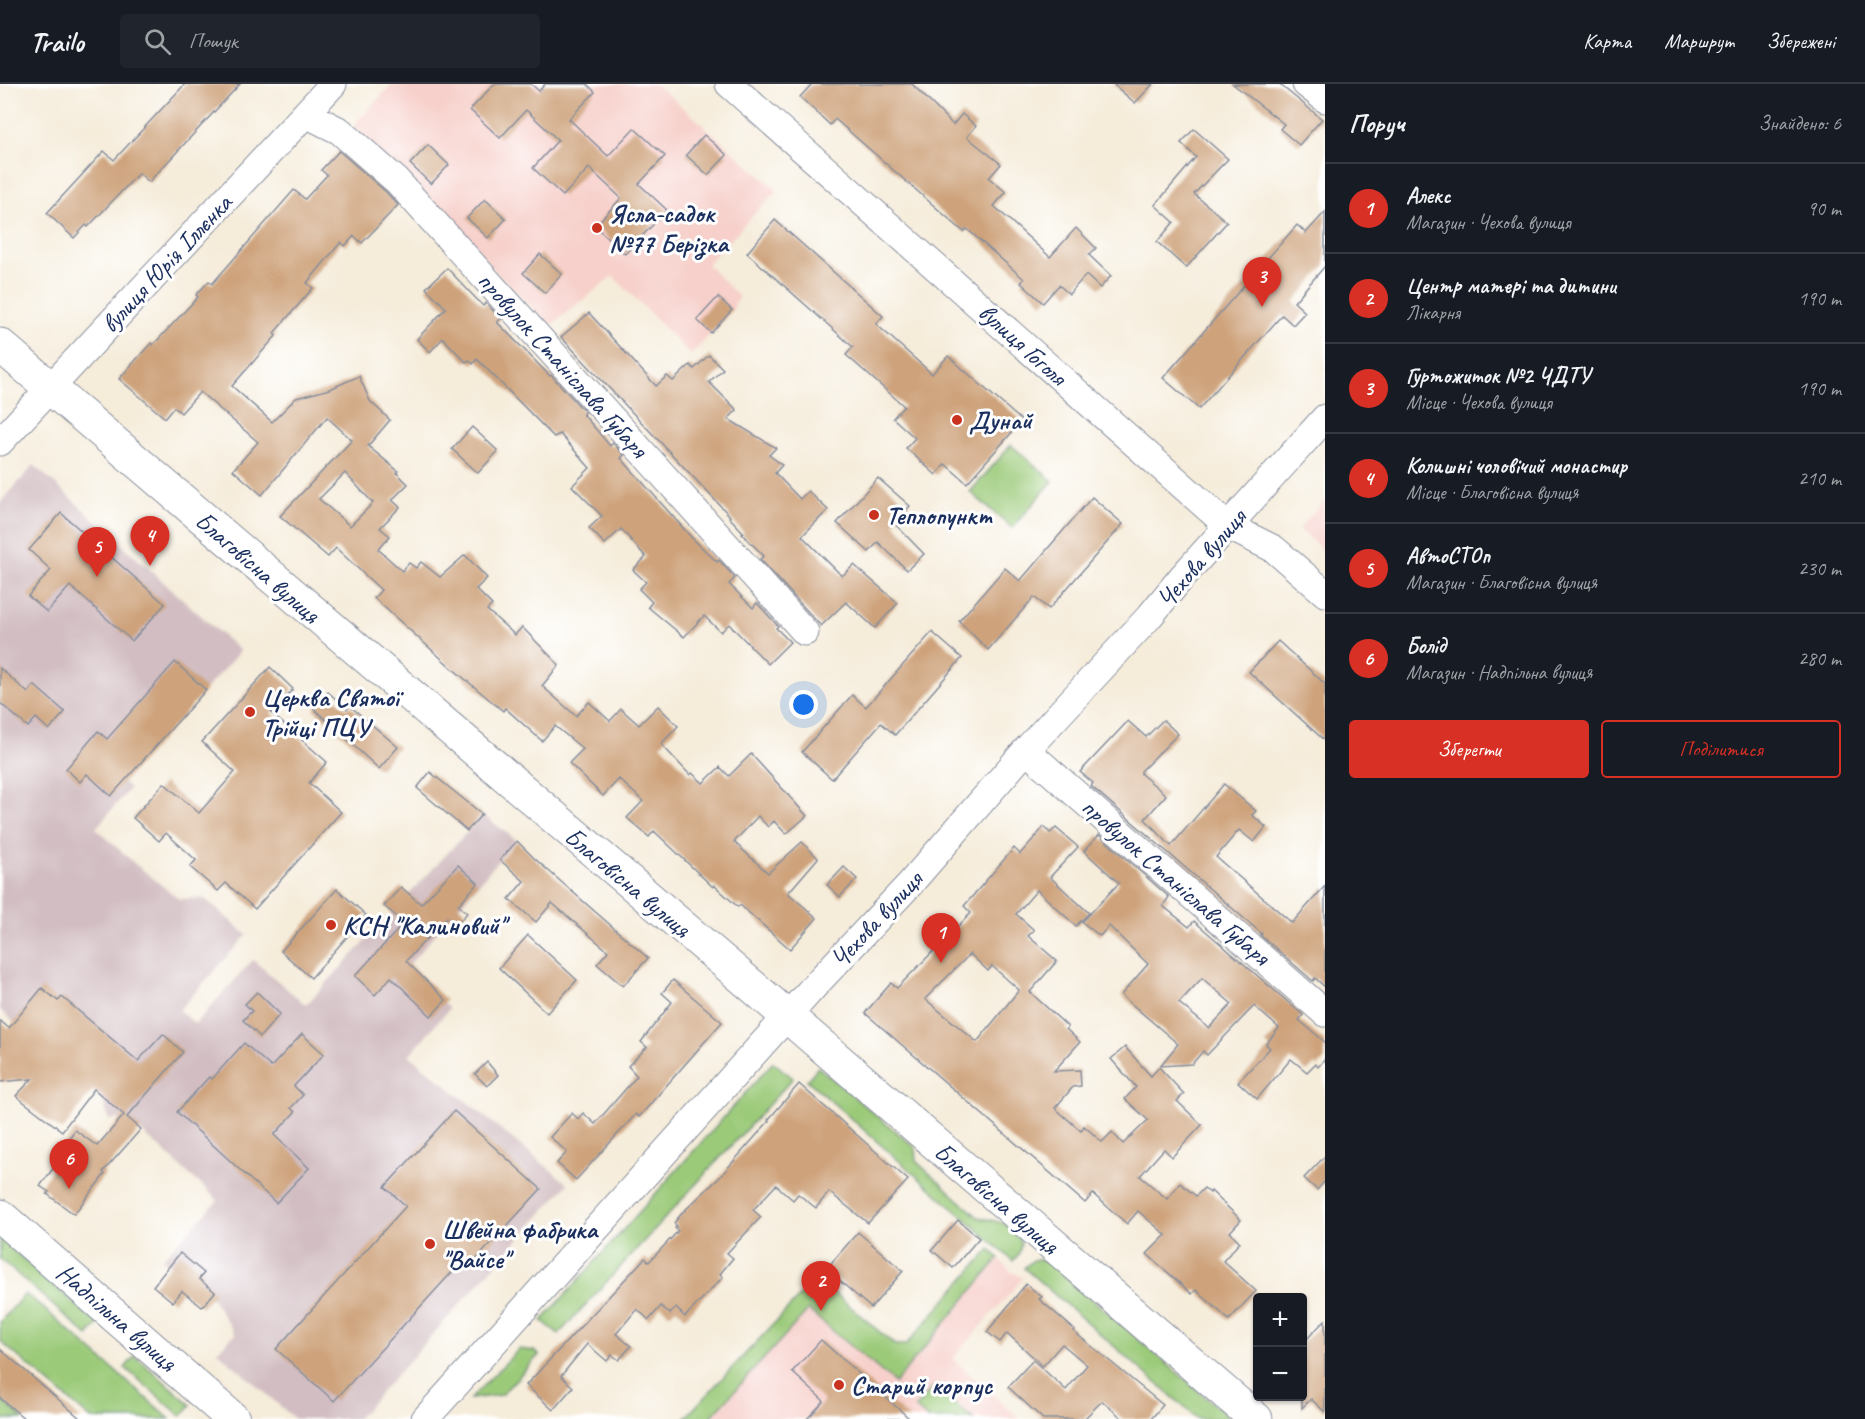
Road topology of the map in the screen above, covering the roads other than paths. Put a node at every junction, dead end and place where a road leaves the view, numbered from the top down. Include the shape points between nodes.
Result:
1 (333, 84) edge
2 (729, 84) edge
3 (1306, 84) edge
4 (1325, 99) edge
5 (306, 114) junction
6 (0, 345) edge
7 (49, 388) junction
8 (1325, 418) edge
9 (0, 442) edge
10 (1228, 526) junction
11 (1325, 593) edge
12 (805, 632) dead end
13 (1026, 750) junction
14 (1325, 1013) edge
15 (787, 1016) junction
16 (0, 1216) edge
17 (233, 1419) edge
18 (425, 1419) edge
19 (1256, 1419) edge

1 - 5 street, вулиця Юрія Іллєнка
2 - 10 street, вулиця Гоголя
3 - 4 street
5 - 7 street, вулиця Юрія Іллєнка
5 - 12 street, провулок Станіслава Губаря via 340,131 397,181
6 - 7 main road, Благовісна вулиця
7 - 9 street, вулиця Юрія Іллєнка
7 - 15 main road, Благовісна вулиця
8 - 10 street, Чехова вулиця
10 - 11 street, вулиця Гоголя via 1274,549
10 - 13 street, Чехова вулиця
13 - 14 street, провулок Станіслава Губаря
13 - 15 street, Чехова вулиця via 909,885
15 - 18 street, Чехова вулиця
15 - 19 main road, Благовісна вулиця
16 - 17 main road, Надпільна вулиця

